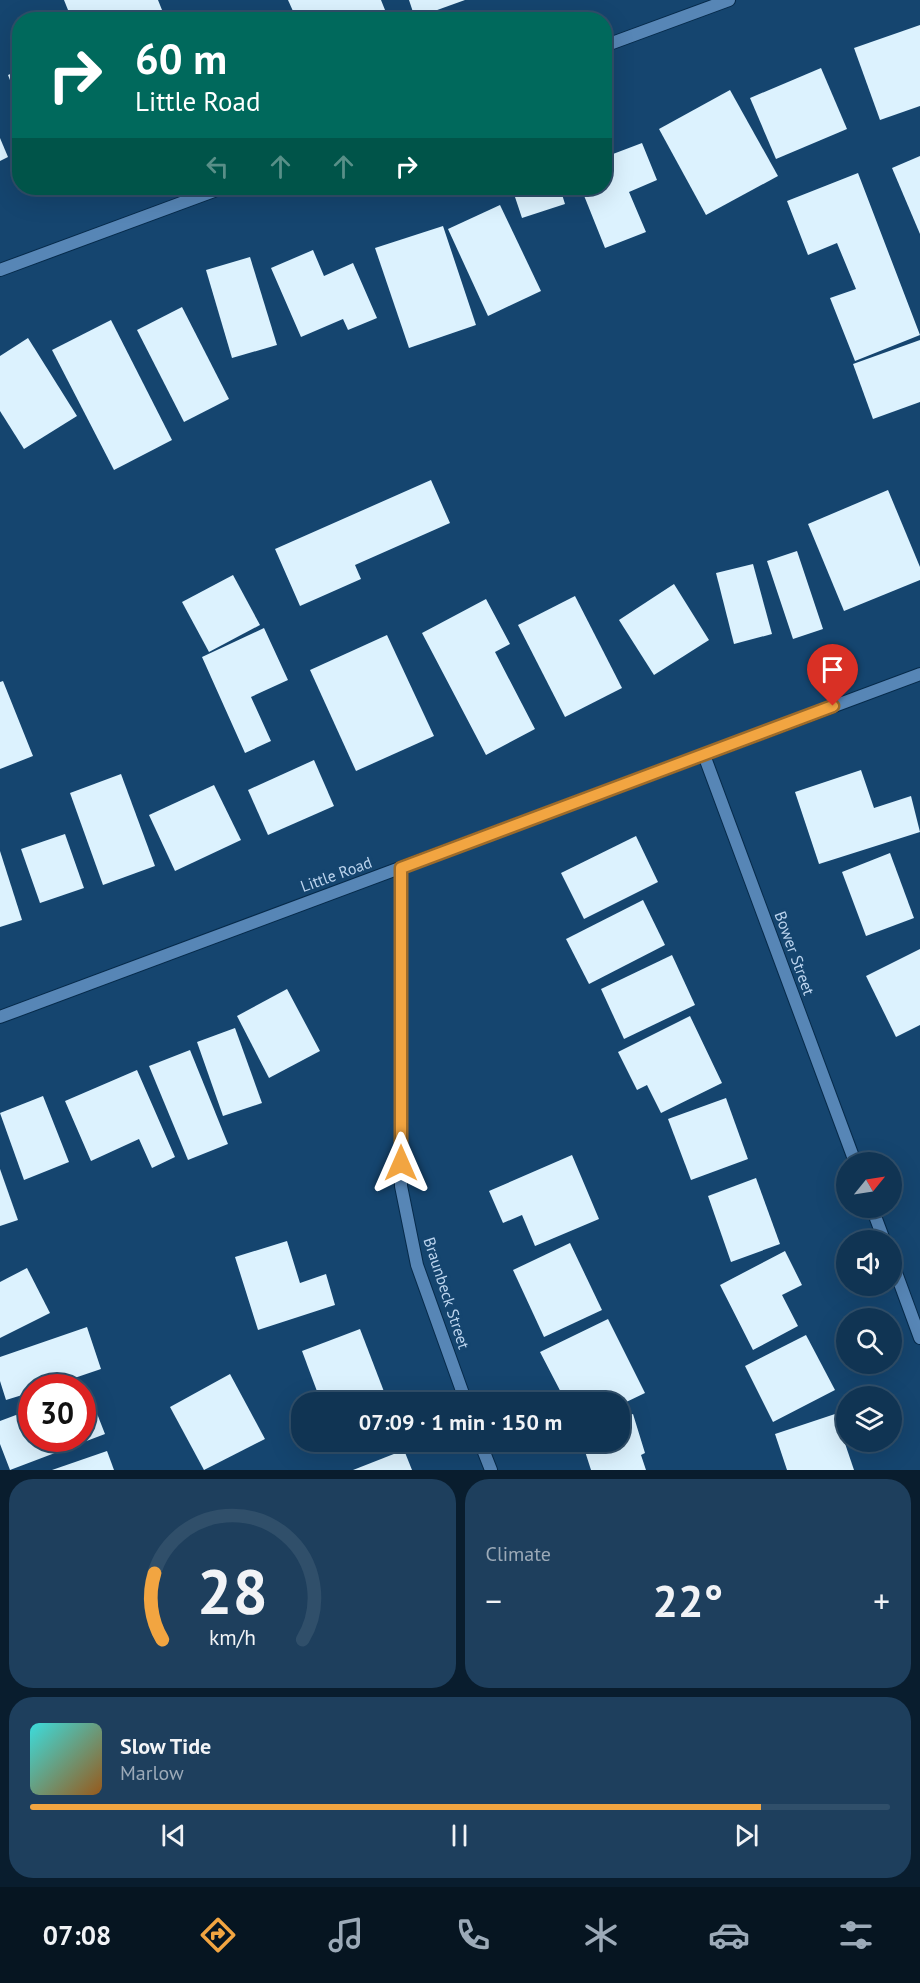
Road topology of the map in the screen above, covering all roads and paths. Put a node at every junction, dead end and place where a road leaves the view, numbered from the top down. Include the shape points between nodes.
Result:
1 (729, 0) edge
2 (612, 43) edge
3 (203, 195) edge
4 (0, 270) edge
5 (920, 674) edge
6 (704, 755) junction
7 (401, 868) junction
8 (0, 1017) edge
9 (851, 1152) edge
10 (902, 1290) edge
11 (920, 1338) edge
12 (462, 1392) edge
13 (484, 1452) edge
14 (491, 1470) edge

1 - 2 street
3 - 4 street
5 - 6 street, Little Road
6 - 7 street, Little Road
6 - 9 street, Bower Street
7 - 8 street, Little Road
7 - 12 street, Braunbeck Street via 401,1186 417,1265
10 - 11 street
13 - 14 street

